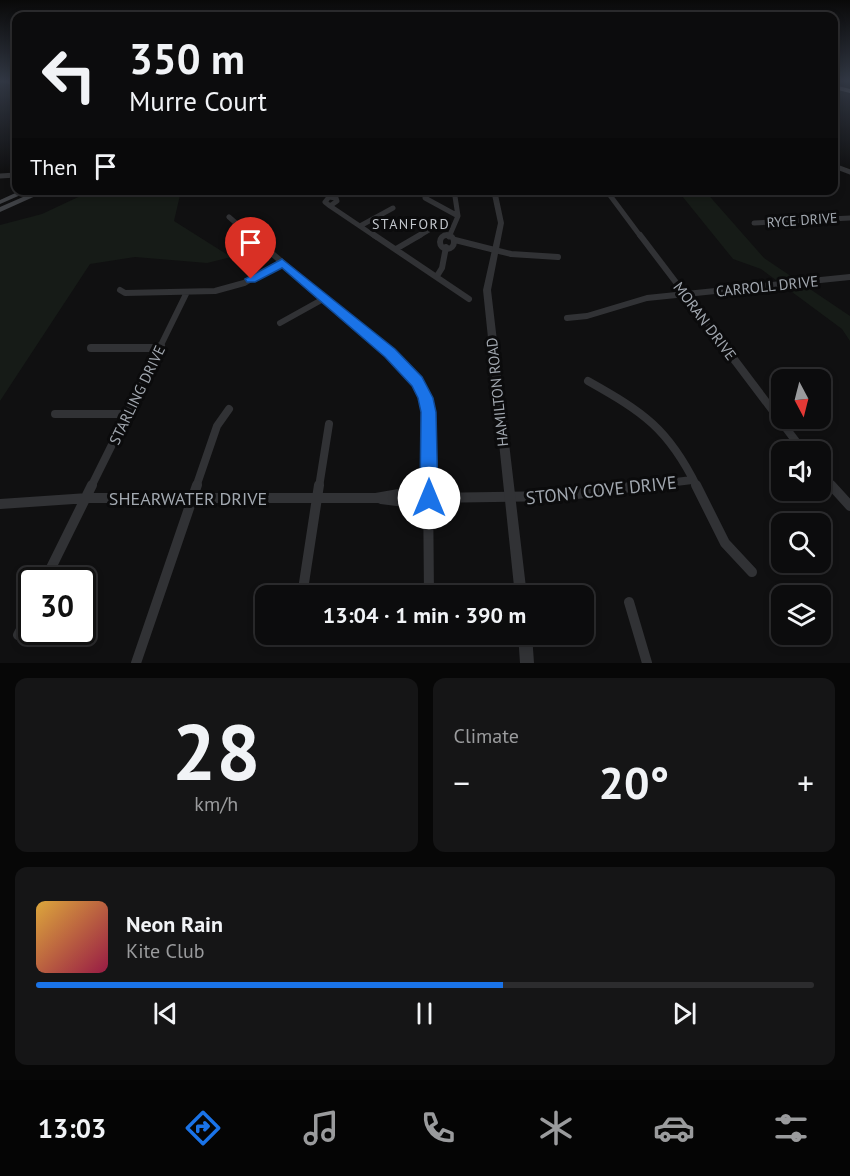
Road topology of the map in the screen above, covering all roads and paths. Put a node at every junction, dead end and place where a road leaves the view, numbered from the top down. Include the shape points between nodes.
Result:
1 (17, 195) edge
2 (34, 195) edge
3 (425, 195) edge
4 (455, 195) edge
5 (495, 195) edge
6 (609, 195) edge
7 (0, 202) edge
8 (330, 206) dead end
9 (393, 208) dead end
10 (0, 210) edge
11 (458, 216) junction
12 (229, 217) dead end
13 (850, 218) edge
14 (754, 223) dead end
15 (360, 226) junction
16 (432, 228) dead end
17 (453, 240) junction
18 (446, 247) junction
19 (396, 249) junction
20 (494, 250) junction
21 (558, 256) dead end
22 (282, 262) junction
23 (437, 276) junction
24 (850, 277) edge
25 (120, 290) dead end
26 (187, 292) junction
27 (685, 294) junction
28 (325, 298) junction
29 (469, 299) dead end
30 (567, 318) dead end
31 (280, 323) dead end
32 (91, 348) dead end
33 (160, 348) junction
34 (588, 381) dead end
35 (229, 409) dead end
36 (55, 414) dead end
37 (127, 414) junction
38 (329, 424) dead end
39 (796, 441) edge
40 (692, 480) junction
41 (831, 485) edge
42 (317, 497) junction
43 (88, 498) junction
44 (193, 498) junction
45 (429, 498) junction
46 (509, 498) junction
47 (0, 504) edge
48 (850, 506) edge
49 (52, 567) edge
50 (752, 572) dead end
51 (304, 585) edge
52 (429, 585) edge
53 (520, 585) edge
54 (629, 602) dead end
55 (526, 645) edge
56 (136, 663) edge
57 (527, 663) edge
58 (647, 663) edge

1 - 7 main road
2 - 10 main road
3 - 11 street via 424,198
4 - 11 street
5 - 20 street, HAMILTON ROAD via 501,223
6 - 27 street, MORAN DRIVE
8 - 15 street
9 - 15 street
11 - 17 street
12 - 22 street
13 - 14 street, RYCE DRIVE
15 - 19 street
16 - 19 street
17 - 18 street
17 - 18 street via 439,240
17 - 20 street
18 - 23 street
19 - 23 street
20 - 21 street via 519,256
20 - 46 street, HAMILTON ROAD via 487,290
22 - 26 street via 231,288
22 - 28 street
23 - 29 street
24 - 27 street, CARROLL DRIVE
25 - 26 street
26 - 33 street, STARLING DRIVE
27 - 30 street, CARROLL DRIVE via 629,300 592,316
27 - 39 street, MORAN DRIVE
28 - 31 street
28 - 45 street via 405,366 426,398
32 - 33 street
33 - 37 street, STARLING DRIVE
34 - 40 street via 666,435
35 - 44 street via 217,426
36 - 37 street
37 - 43 street, STARLING DRIVE
38 - 42 street
40 - 46 street, STONY COVE DRIVE via 606,492
40 - 50 street via 733,554
41 - 48 street
42 - 44 street, SHEARWATER DRIVE
42 - 45 street, SHEARWATER DRIVE via 413,503
42 - 51 street
43 - 44 street, SHEARWATER DRIVE
43 - 47 street, SHEARWATER DRIVE
43 - 49 street, STARLING DRIVE
44 - 56 street
45 - 46 street, SHEARWATER DRIVE
45 - 52 street
46 - 53 street, HAMILTON ROAD
54 - 58 street
55 - 57 street

